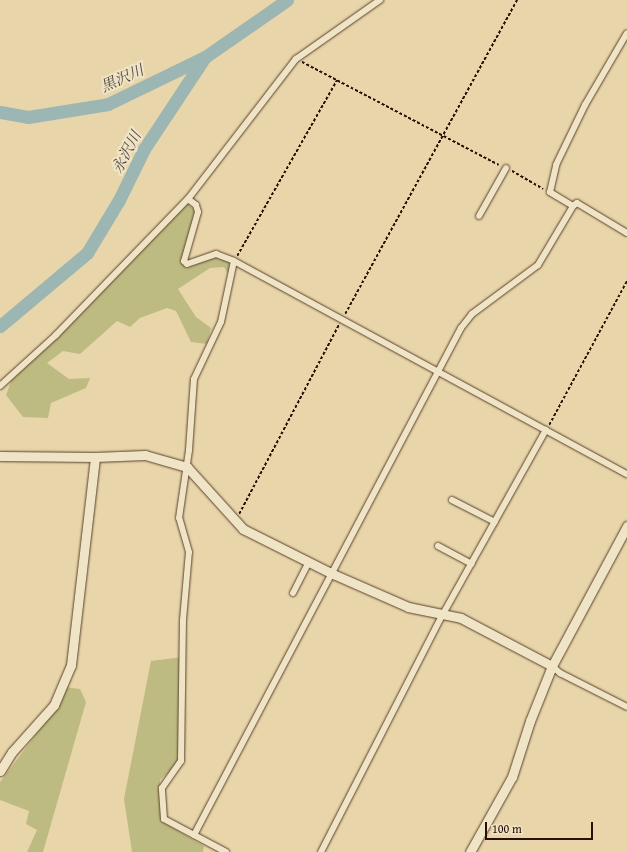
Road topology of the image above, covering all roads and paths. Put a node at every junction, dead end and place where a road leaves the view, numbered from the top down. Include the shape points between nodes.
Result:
1 (380, 0) edge
2 (517, 0) edge
3 (627, 33) edge
4 (296, 59) junction
5 (337, 80) junction
6 (444, 135) junction
7 (506, 168) junction
8 (550, 192) junction
9 (188, 199) junction
10 (573, 206) junction
11 (479, 216) dead end
12 (627, 233) edge
13 (234, 261) junction
14 (627, 281) edge
15 (342, 320) junction
16 (440, 373) junction
17 (0, 386) edge
18 (546, 430) junction
19 (0, 456) edge
20 (95, 457) junction
21 (187, 467) junction
22 (627, 474) edge
23 (452, 500) dead end
24 (235, 520) junction
25 (495, 522) junction
26 (627, 526) edge
27 (438, 546) dead end
28 (309, 562) junction
29 (472, 564) junction
30 (333, 574) junction
31 (293, 593) dead end
32 (443, 614) junction
33 (552, 666) junction
34 (627, 707) edge
35 (0, 771) edge
36 (194, 835) junction
37 (226, 852) edge
38 (321, 852) edge
39 (470, 852) edge

1 - 4 street
2 - 6 path
3 - 8 street via 585,105 562,152 556,165
4 - 5 path
4 - 9 street
5 - 6 path
5 - 13 path
6 - 7 path
6 - 15 path
7 - 8 path
7 - 11 street
8 - 10 street
9 - 13 street via 196,205 198,212 184,260 187,264 216,254
9 - 17 street via 56,335
10 - 12 street via 578,203
10 - 16 street via 538,265 472,314 462,328
13 - 15 street
13 - 21 street via 221,322 194,379
14 - 18 path
15 - 16 street
15 - 24 path via 257,484
16 - 18 street
16 - 30 street
18 - 22 street
18 - 25 street
19 - 20 street
20 - 21 street via 145,455
20 - 35 street via 71,665 54,705 12,752
21 - 24 street
21 - 36 street via 179,518 189,552 183,620 181,761 162,788 164,818
23 - 25 street
24 - 28 street via 243,529
25 - 29 street
26 - 33 street
27 - 29 street
28 - 30 street
28 - 31 street
29 - 32 street
30 - 32 street via 408,607
30 - 36 street
32 - 33 street via 461,618
32 - 38 street
33 - 34 street via 560,673
33 - 39 street via 530,721 512,777
36 - 37 street

